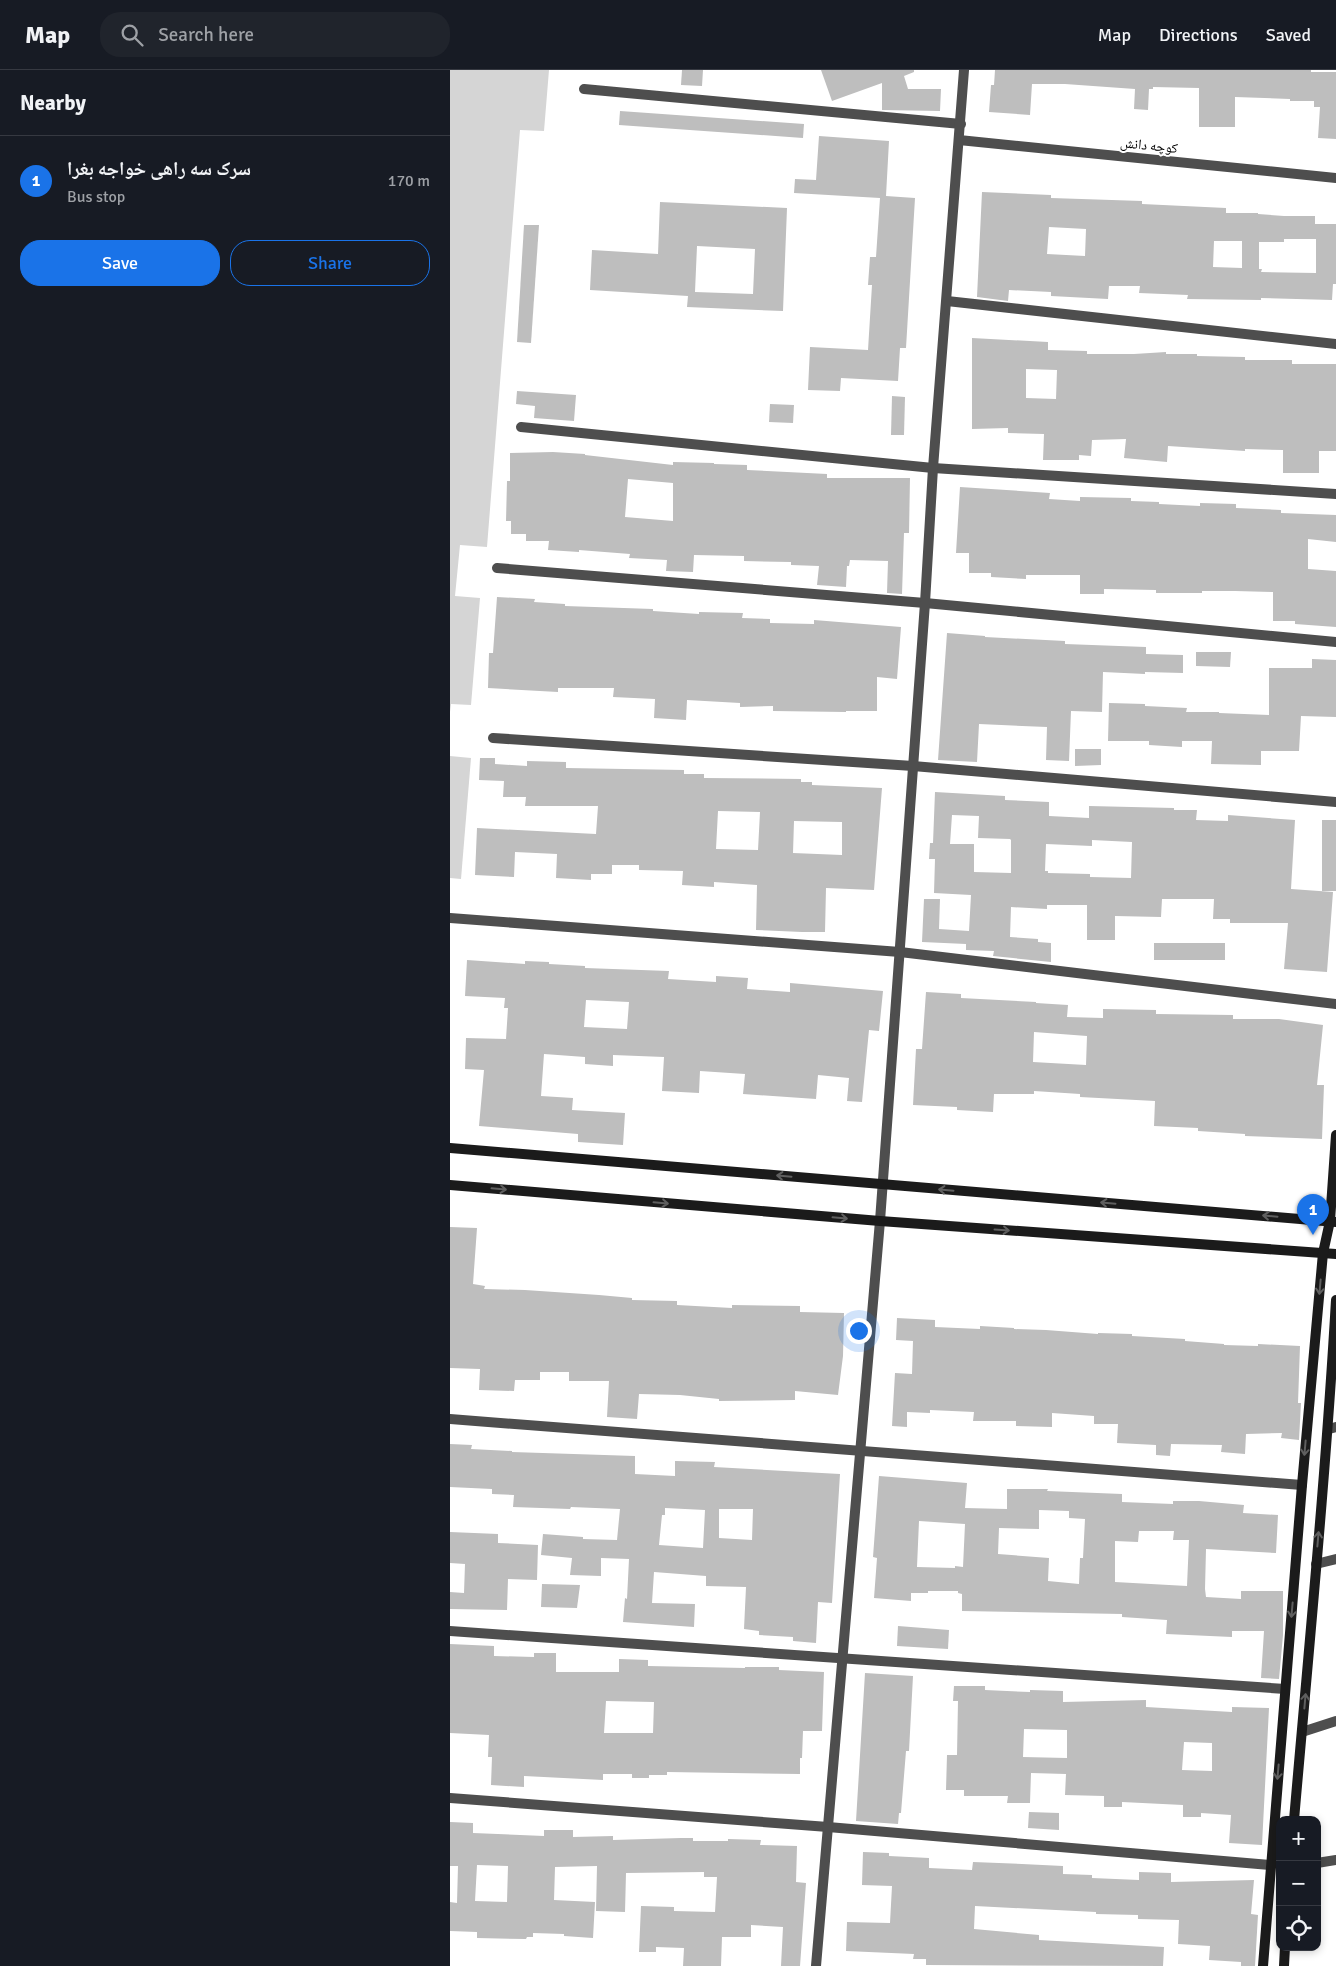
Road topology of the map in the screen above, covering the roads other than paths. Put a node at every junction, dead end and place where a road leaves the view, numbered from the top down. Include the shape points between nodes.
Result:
1 (964, 70) edge
2 (584, 89) dead end
3 (961, 124) junction
4 (959, 140) junction
5 (1336, 178) edge
6 (947, 301) junction
7 (1336, 344) edge
8 (521, 427) dead end
9 (933, 468) junction
10 (1336, 494) edge
11 (497, 568) dead end
12 (925, 603) junction
13 (1336, 642) edge
14 (493, 738) dead end
15 (913, 766) junction
16 (1336, 802) edge
17 (450, 918) edge
18 (900, 952) junction
19 (1336, 1004) edge
20 (1336, 1135) edge
21 (450, 1148) edge
22 (450, 1185) edge
23 (883, 1185) junction
24 (880, 1221) junction
25 (1333, 1222) edge
26 (1323, 1254) junction
27 (1336, 1254) edge
28 (1336, 1300) edge
29 (450, 1418) edge
30 (1332, 1428) edge
31 (860, 1450) junction
32 (1302, 1485) junction
33 (1336, 1559) edge
34 (1316, 1564) junction
35 (450, 1631) edge
36 (842, 1657) junction
37 (1285, 1689) junction
38 (1336, 1721) edge
39 (1302, 1732) junction
40 (450, 1798) edge
41 (1294, 1816) edge
42 (828, 1827) junction
43 (1326, 1862) edge
44 (1270, 1865) junction
45 (1336, 1866) edge
46 (1285, 1951) edge
47 (816, 1966) edge
48 (1263, 1966) edge
49 (1284, 1966) edge

1 - 3 street
2 - 3 street
3 - 4 street
4 - 5 street, کوچه دانش
4 - 6 street
6 - 7 street
6 - 9 street
8 - 9 street
9 - 10 street
9 - 12 street
11 - 12 street
12 - 13 street
12 - 15 street
14 - 15 street
15 - 16 street
15 - 18 street
17 - 18 street
18 - 19 street
18 - 23 street
20 - 25 main road
23 -> 21 main road
22 -> 24 main road
23 - 24 street
25 -> 23 main road
24 -> 26 main road
24 - 31 street
25 - 26 main road
26 - 27 main road
26 -> 32 main road
28 - 30 main road
29 - 31 street
34 -> 30 main road
31 - 32 street
31 - 36 street
32 -> 37 main road
33 - 34 street
39 -> 34 main road
35 - 36 street
36 - 37 street
36 - 42 street
37 -> 44 main road
38 - 39 street
39 - 41 main road
40 - 42 street
42 - 44 street
42 - 47 street
43 - 45 street
44 - 48 main road
46 - 49 main road

